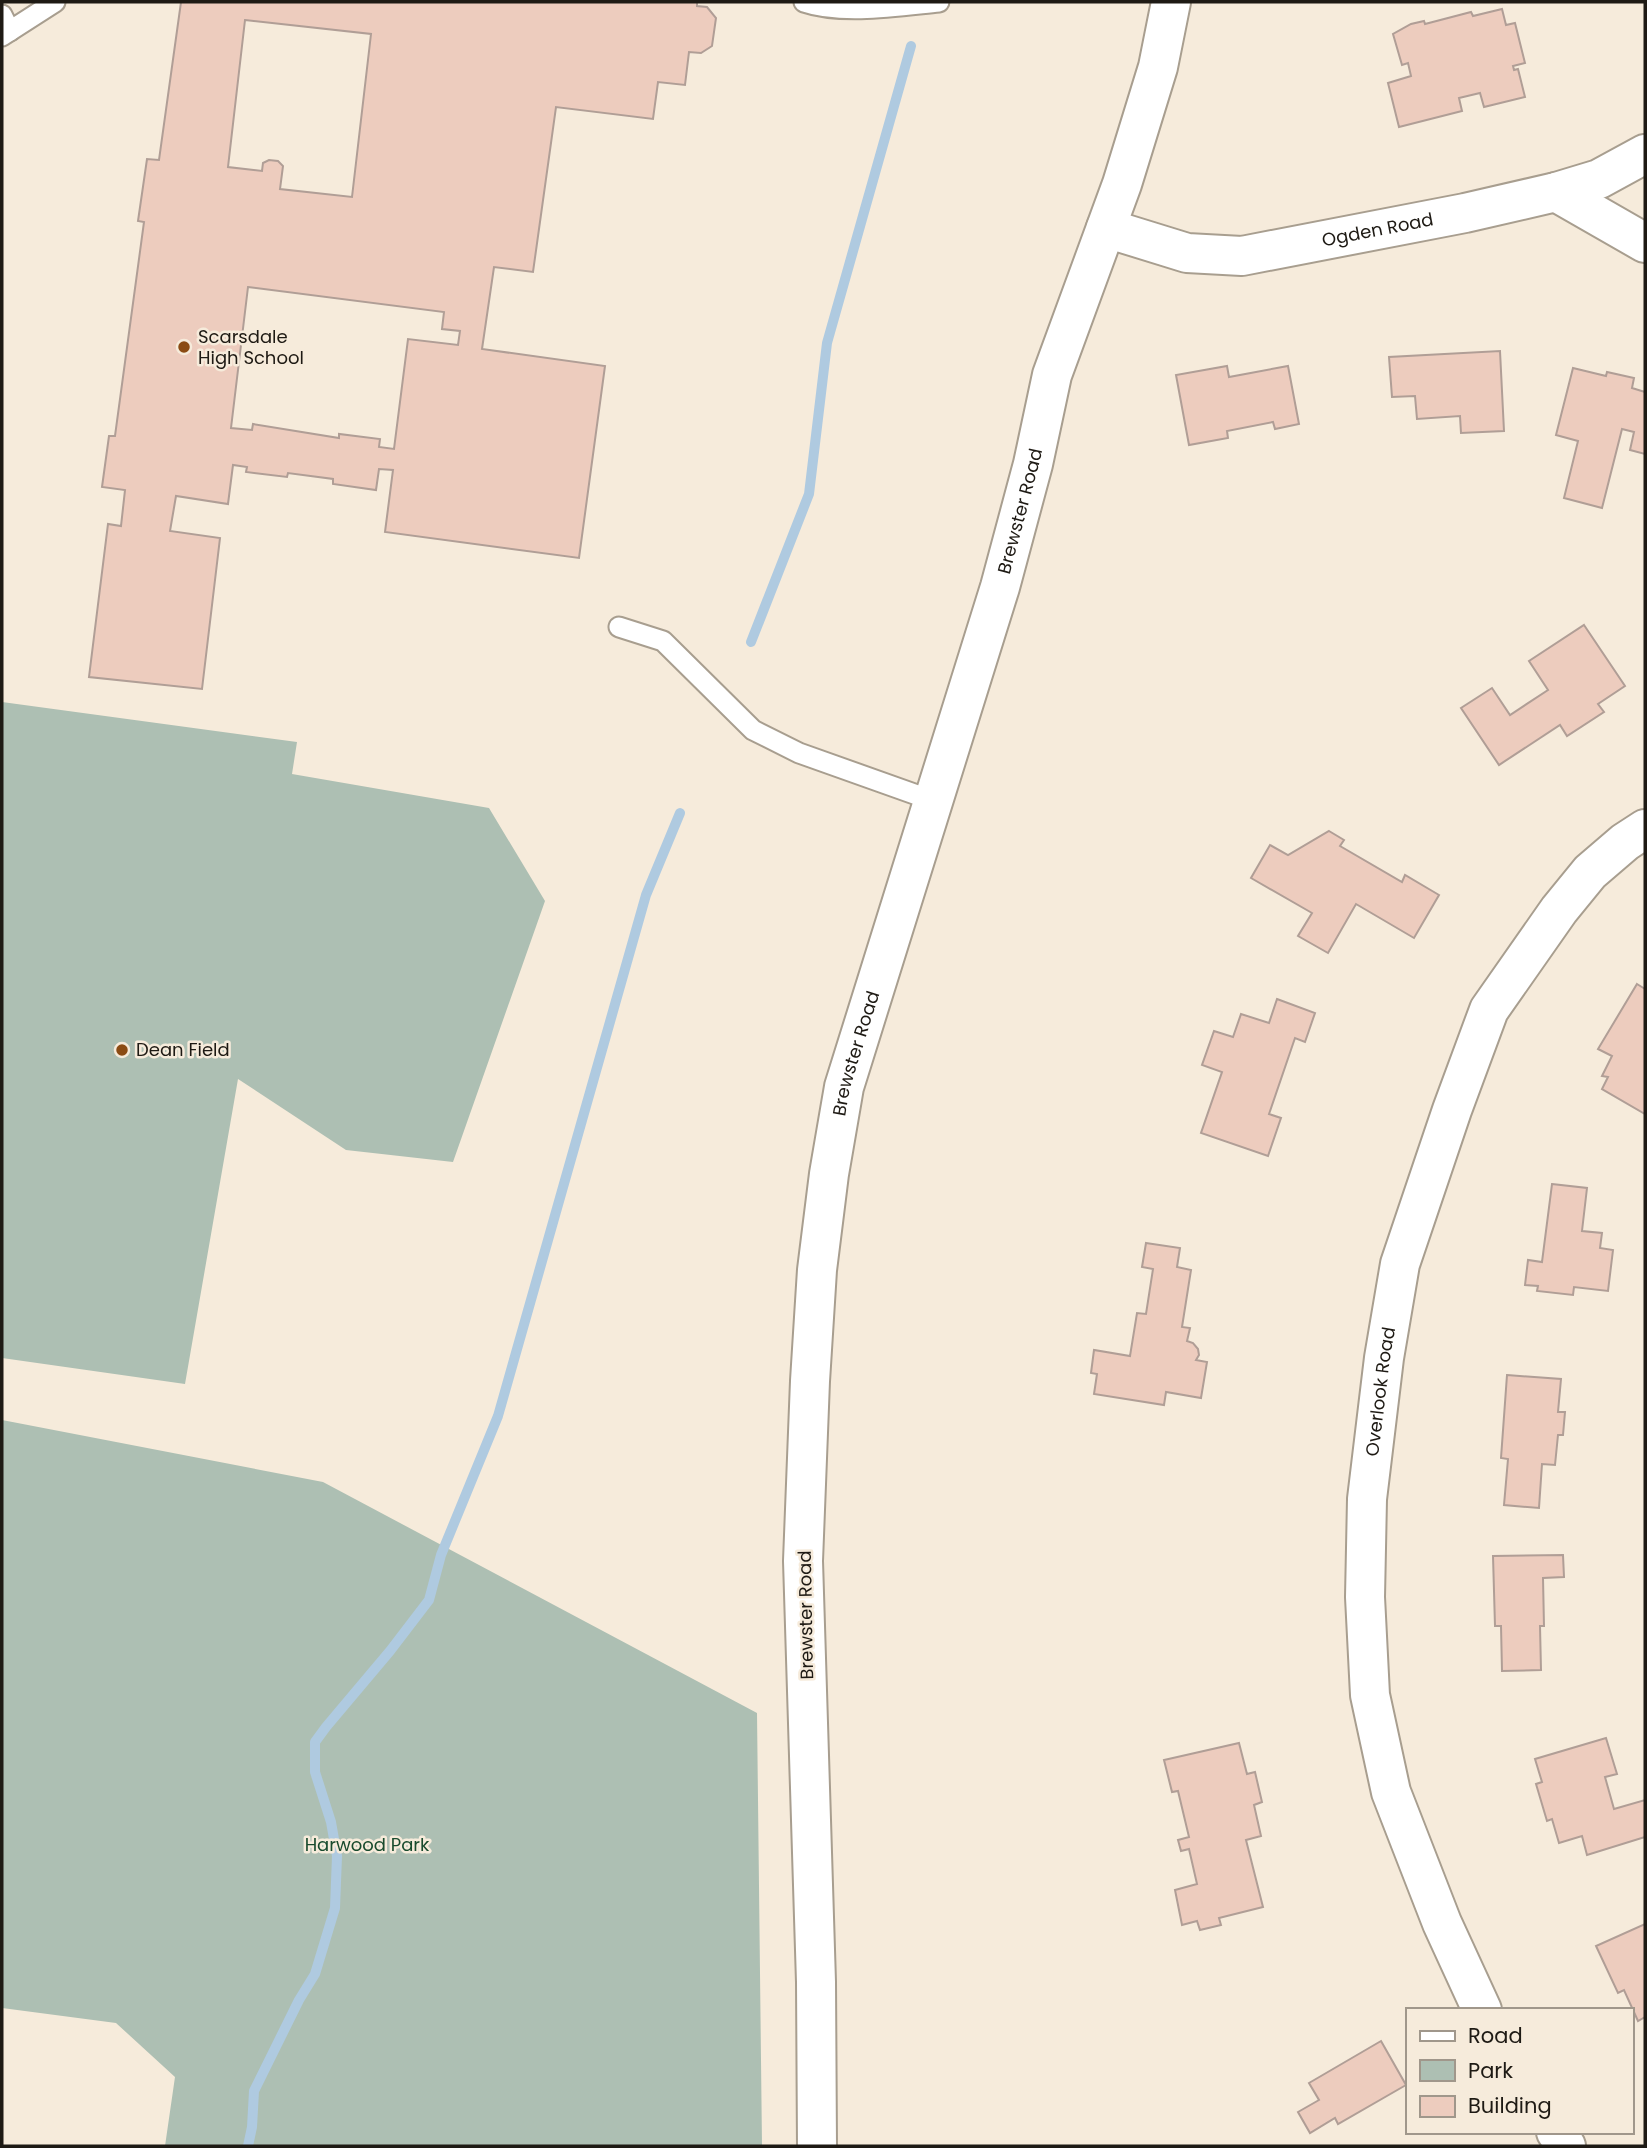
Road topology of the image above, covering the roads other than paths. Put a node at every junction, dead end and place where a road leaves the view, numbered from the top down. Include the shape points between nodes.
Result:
1 (55, 2) edge
2 (804, 2) edge
3 (939, 2) edge
4 (1171, 2) edge
5 (893, 4) edge
6 (4, 27) edge
7 (1645, 153) edge
8 (1556, 192) junction
9 (1106, 228) junction
10 (1645, 243) edge
11 (619, 627) dead end
12 (934, 801) junction
13 (1645, 830) edge
14 (1481, 2008) edge
15 (817, 2146) edge

1 - 6 lane
2 - 5 lane via 823,8
3 - 5 lane
4 - 9 street, Brewster Road via 1158,67
7 - 8 street, Ogden Road via 1599,179
8 - 9 street, Ogden Road via 1242,256 1188,253
8 - 10 street
9 - 12 street, Brewster Road via 1052,375 1000,587
11 - 12 lane via 663,642 753,730 799,753
12 - 15 street, Brewster Road via 844,1087 817,1269 803,1561
13 - 14 street, Overlook Road via 1590,872 1489,1010 1400,1264 1384,1358 1367,1499 1370,1695 1391,1792

